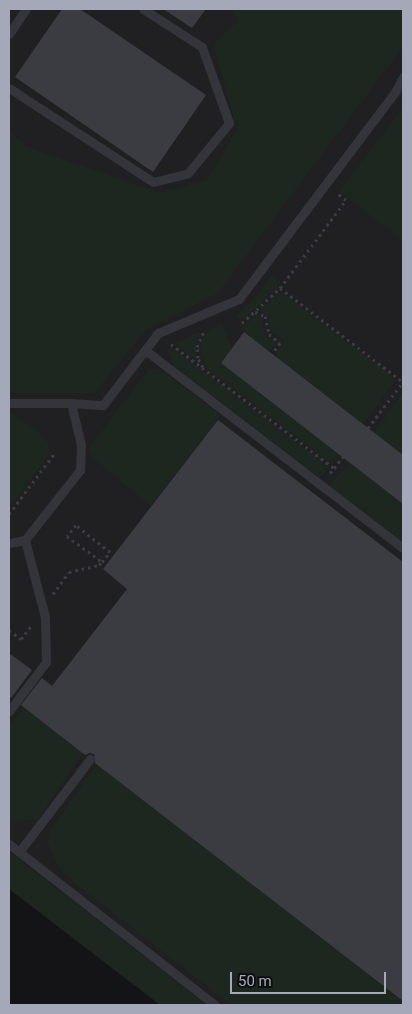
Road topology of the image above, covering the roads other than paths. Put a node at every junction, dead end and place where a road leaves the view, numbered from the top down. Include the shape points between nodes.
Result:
1 (26, 9) edge
2 (143, 9) edge
3 (9, 34) edge
4 (403, 77) edge
5 (403, 84) edge
6 (9, 88) edge
7 (395, 92) junction
8 (145, 350) junction
9 (9, 403) edge
10 (71, 403) junction
11 (25, 540) junction
12 (9, 543) edge
13 (403, 548) edge
14 (9, 711) edge
15 (90, 759) dead end
16 (9, 844) edge
17 (19, 852) junction
18 (215, 1005) edge

1 - 3 lane
2 - 6 lane via 202,47 229,123 188,173 152,182
4 - 7 lane
5 - 7 lane
7 - 8 lane via 239,299 158,333
8 - 10 lane via 103,405
8 - 13 lane
9 - 10 lane
10 - 11 lane via 81,443 80,470
11 - 12 lane
11 - 14 lane via 45,617 46,662
15 - 17 lane
16 - 17 lane
17 - 18 lane

